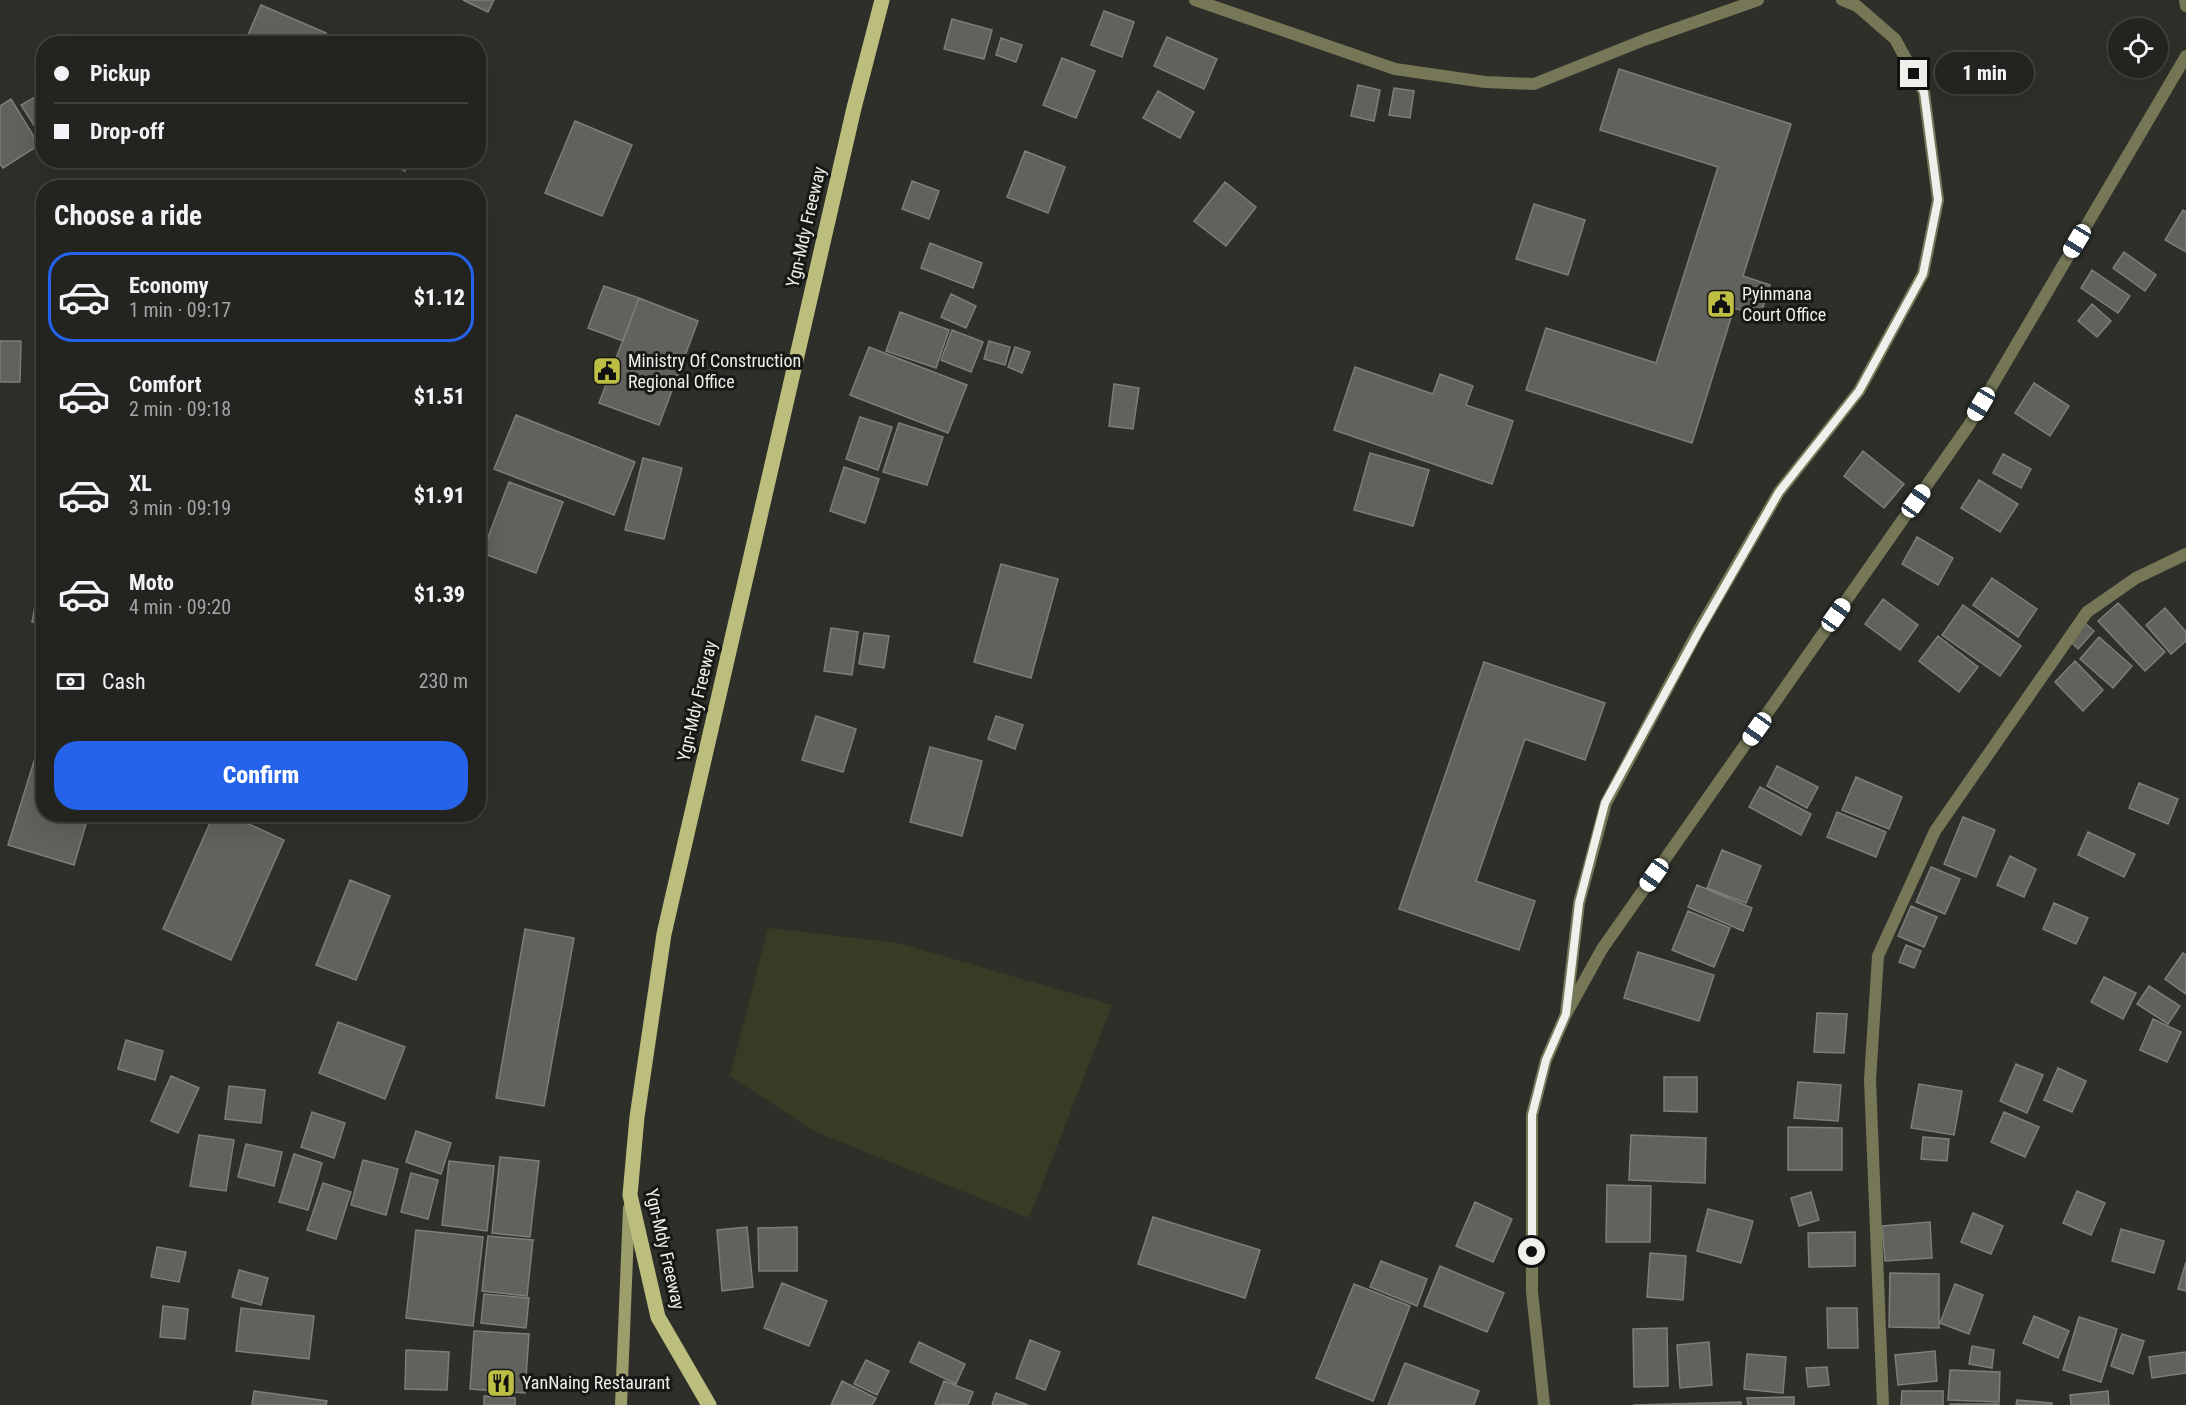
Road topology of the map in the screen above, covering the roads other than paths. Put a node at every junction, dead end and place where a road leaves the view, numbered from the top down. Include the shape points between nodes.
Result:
1 (882, 0) edge
2 (1195, 0) edge
3 (1758, 0) edge
4 (1842, 0) edge
5 (2185, 0) edge
6 (2186, 6) edge
7 (2186, 56) edge
8 (2186, 554) edge
9 (1566, 1014) junction
10 (630, 1195) junction
11 (621, 1405) edge
12 (709, 1405) edge
13 (1544, 1405) edge
14 (1882, 1405) edge

1 - 10 main road, Ygn-Mdy Freeway via 664,934 637,1117
2 - 3 street via 1395,69 1485,82 1534,84
4 - 9 street via 1857,6 1894,39 1924,92 1938,200 1923,274 1859,391 1779,492 1605,803 1579,903
5 - 6 street
7 - 9 street via 1969,425 1602,949
8 - 14 street via 2136,578 2087,612 1935,831 1878,956 1870,1080
9 - 13 street via 1546,1060 1532,1115 1532,1292
10 - 11 main road
10 - 12 main road, Ygn-Mdy Freeway via 658,1317

